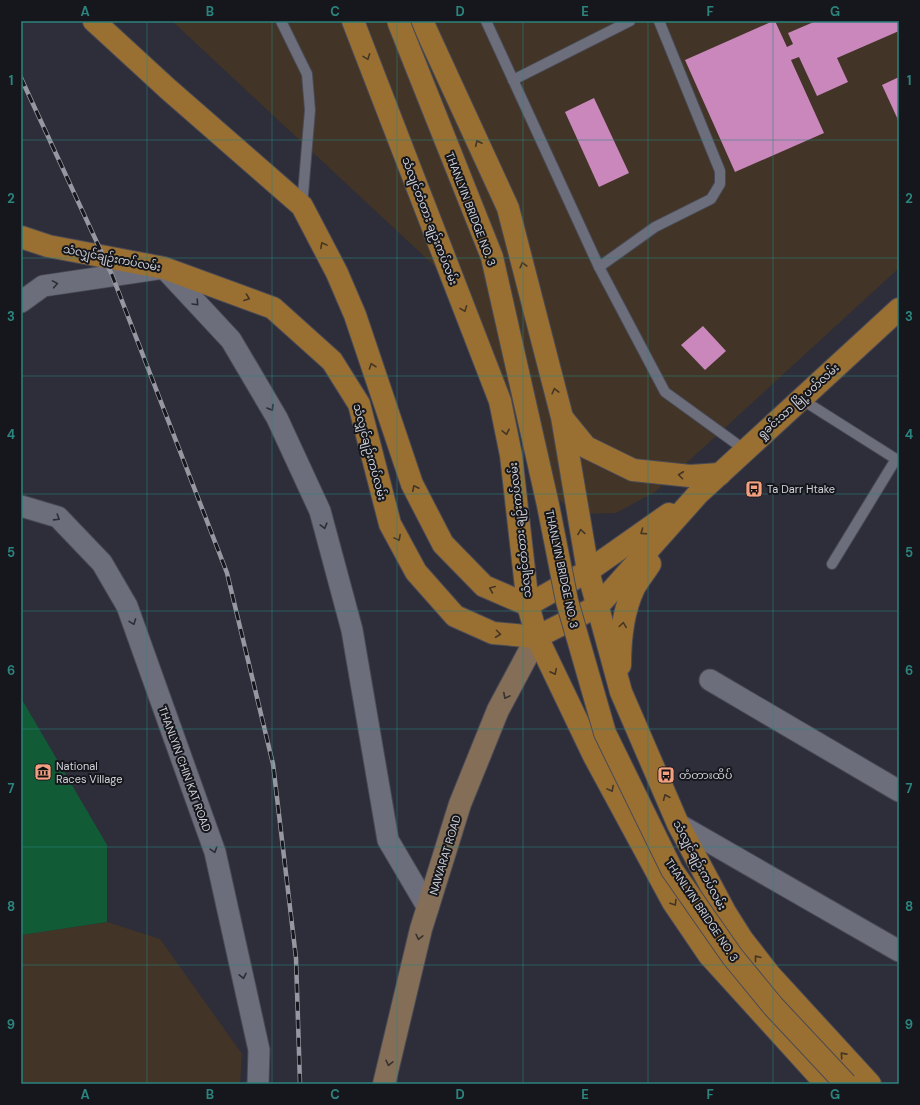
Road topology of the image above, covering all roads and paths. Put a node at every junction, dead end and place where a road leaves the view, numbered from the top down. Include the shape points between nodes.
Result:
1 (94, 21) edge
2 (281, 21) edge
3 (353, 21) edge
4 (398, 21) edge
5 (422, 21) edge
6 (486, 21) edge
7 (630, 21) edge
8 (659, 21) edge
9 (513, 80) junction
10 (302, 206) junction
11 (21, 237) edge
12 (599, 267) junction
13 (164, 268) junction
14 (21, 302) edge
15 (899, 309) edge
16 (800, 399) junction
17 (562, 417) junction
18 (745, 450) junction
19 (897, 460) edge
20 (720, 474) junction
21 (698, 494) junction
22 (21, 506) edge
23 (832, 564) dead end
24 (588, 570) junction
25 (528, 605) junction
26 (598, 606) junction
27 (537, 637) junction
28 (710, 680) dead end
29 (621, 692) junction
30 (899, 791) edge
31 (678, 824) junction
32 (428, 908) junction
33 (899, 951) edge
34 (258, 1084) edge
35 (384, 1084) edge
36 (826, 1084) edge
37 (846, 1084) edge
38 (870, 1084) edge

1 - 10 main road, သံလျင်တံတား ချဉ်းကပ်လမ်း
2 - 10 lane via 307,74 310,110
3 -> 25 main road, သံလျင်တံတား ချဉ်းကပ်လမ်း via 500,401 511,455
4 - 37 main road, THANLYIN BRIDGE NO. 3, bridge via 492,257 567,601 604,733 672,870 732,956
17 -> 5 main road via 508,208
6 - 9 lane
7 - 9 lane
8 - 12 lane via 720,171 720,184 711,199 655,227
9 - 12 lane
25 -> 10 main road, သံလျင်တံတား ချဉ်းကပ်လမ်း via 484,586 443,544 412,484 355,315 337,272
11 - 13 main road, သံလျှင်ချဉ်းကပ်လမ်း via 48,246
12 - 18 lane via 665,392
14 -> 13 street via 43,286
13 -> 27 main road, သံလျှင်ချဉ်းကပ်လမ်း via 273,308 332,361 359,404 390,524 416,572 455,616 493,634
13 -> 32 street via 231,340 277,418 320,510 352,630 388,840
15 - 16 main road, ရှုခင်းသာ မြို့ပတ်လမ်း
16 - 18 main road, ရှုခင်းသာ မြို့ပတ်လမ်း
16 - 19 lane
20 -> 17 main road via 690,476 633,470 586,447
24 -> 17 main road
18 - 20 main road, ရှုခင်းသာ မြို့ပတ်လမ်း
19 - 23 lane
20 - 21 main road, ရှုခင်းသာ မြို့ပတ်လမ်း
21 -> 24 main road, ရှုခင်းသာ မြို့ပတ်လမ်း
21 - 26 main road, ရှုခင်းသာ မြို့ပတ်လမ်း
29 -> 21 main road via 620,649 625,613 634,587
22 -> 34 street, THANLYIN CHIN KAT ROAD via 58,517 102,563 127,606 215,852 259,1050
24 - 25 main road
24 - 26 main road, သံလျှင်ချဉ်းကပ်လမ်း
25 - 27 main road
26 - 27 main road
26 - 29 main road, သံလျှင်ချဉ်းကပ်လမ်း
27 -> 32 main road, NAWARAT ROAD via 498,710 460,804
27 -> 36 main road via 594,756 673,902 709,955
28 - 30 street
31 -> 29 main road, သံလျှင်ချဉ်းကပ်လမ်း
31 - 33 street
38 -> 31 main road, သံလျှင်ချဉ်းကပ်လမ်း via 770,975 742,939
32 -> 35 main road, NAWARAT ROAD

